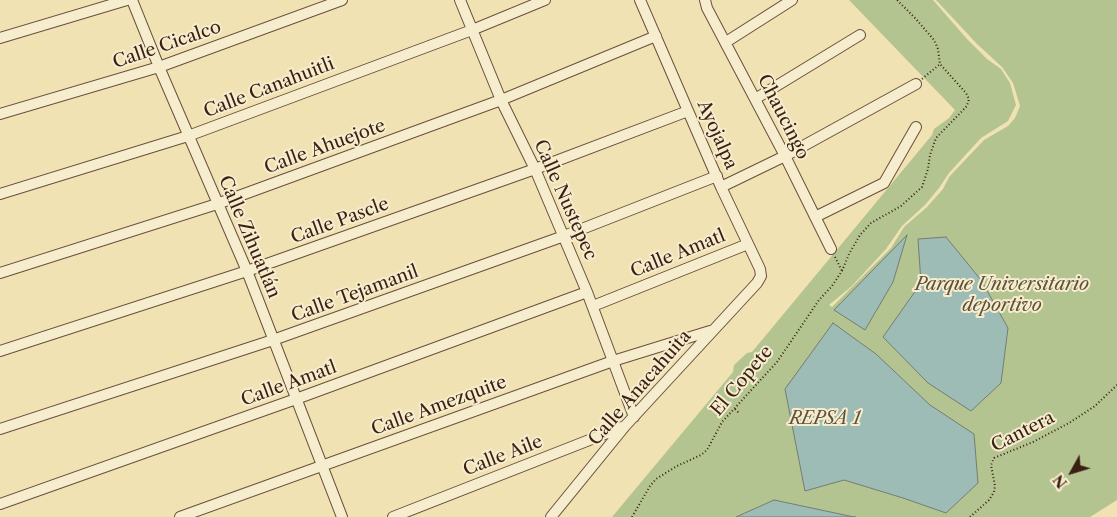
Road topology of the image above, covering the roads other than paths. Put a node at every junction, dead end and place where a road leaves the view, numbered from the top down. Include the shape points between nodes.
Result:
1 (127, 0) edge
2 (132, 0) edge
3 (342, 0) edge
4 (460, 0) edge
5 (545, 0) edge
6 (640, 0) edge
7 (705, 0) edge
8 (792, 0) edge
9 (472, 30) junction
10 (860, 35) dead end
11 (656, 36) junction
12 (0, 38) edge
13 (726, 42) junction
14 (159, 67) junction
15 (916, 84) road end
16 (755, 98) junction
17 (502, 100) junction
18 (688, 111) junction
19 (0, 114) edge
20 (916, 126) dead end
21 (188, 136) junction
22 (785, 156) junction
23 (535, 169) junction
24 (717, 176) junction
25 (722, 187) junction
26 (0, 194) edge
27 (217, 204) junction
28 (815, 217) junction
29 (564, 236) junction
30 (748, 244) junction
31 (830, 249) road end
32 (247, 271) junction
33 (0, 273) edge
34 (757, 283) joint
35 (587, 292) junction
36 (593, 306) junction
37 (711, 331) junction
38 (273, 340) junction
39 (0, 351) edge
40 (613, 361) junction
41 (296, 399) junction
42 (634, 417) junction
43 (625, 426) junction
44 (0, 429) edge
45 (322, 465) junction
46 (0, 504) edge
47 (180, 517) edge
48 (342, 517) edge
49 (393, 517) edge
50 (551, 517) edge

1 - 12 street
2 - 14 street, Calle Zihuatlán
3 - 14 street, Calle Cicalco
4 - 9 street, Calle Nustepec
5 - 9 street, Calle Canahuitli
6 - 11 street, Ayojalpa
7 - 13 street, Chaucingo
8 - 13 street
9 - 17 street, Calle Nustepec
9 - 21 street, Calle Canahuitli
10 - 16 street
11 - 17 street, Calle Ahuejote
11 - 18 street, Ayojalpa
13 - 16 street, Chaucingo
14 - 19 street, Calle Cicalco
14 - 21 street, Calle Zihuatlán
15 - 22 street
16 - 22 street, Chaucingo
17 - 23 street, Calle Nustepec
17 - 27 street, Calle Ahuejote
18 - 23 street, Calle Pascle
18 - 24 street, Ayojalpa
20 - 28 street via 884,183
21 - 26 street, Calle Canahuitli
21 - 27 street, Calle Zihuatlán
22 - 25 street
22 - 28 street, Chaucingo
23 - 29 street, Calle Nustepec
23 - 32 street, Calle Pascle
24 - 25 street, Ayojalpa
24 - 29 street, Calle Tejamanil
25 - 30 street, Ayojalpa
27 - 32 street, Calle Zihuatlán
27 - 33 street, Calle Ahuejote
28 - 31 street, Chaucingo
29 - 35 street, Calle Nustepec
29 - 38 street, Calle Tejamanil
30 - 34 street, Ayojalpa via 760,269
30 - 36 street, Calle Amatl
32 - 38 street, Calle Zihuatlán
32 - 39 street, Calle Pascle
34 - 37 street, Calle Anacahuita
35 - 36 street, Calle Nustepec
35 - 41 street, Calle Amatl
36 - 40 street, Calle Nustepec
37 - 40 street, Calle Amezquite
37 - 42 street, Calle Anacahuita
38 - 41 street, Calle Zihuatlán
38 - 44 street, Calle Tejamanil
40 - 42 street, Calle Nustepec
40 - 45 street, Calle Amezquite
41 - 45 street, Calle Zihuatlán
41 - 46 street, Calle Amatl
42 - 43 street, Calle Anacahuita
43 - 49 street, Calle Aile
43 - 50 street, Calle Anacahuita
45 - 47 street, Calle Amezquite
45 - 48 street, Calle Zihuatlán

